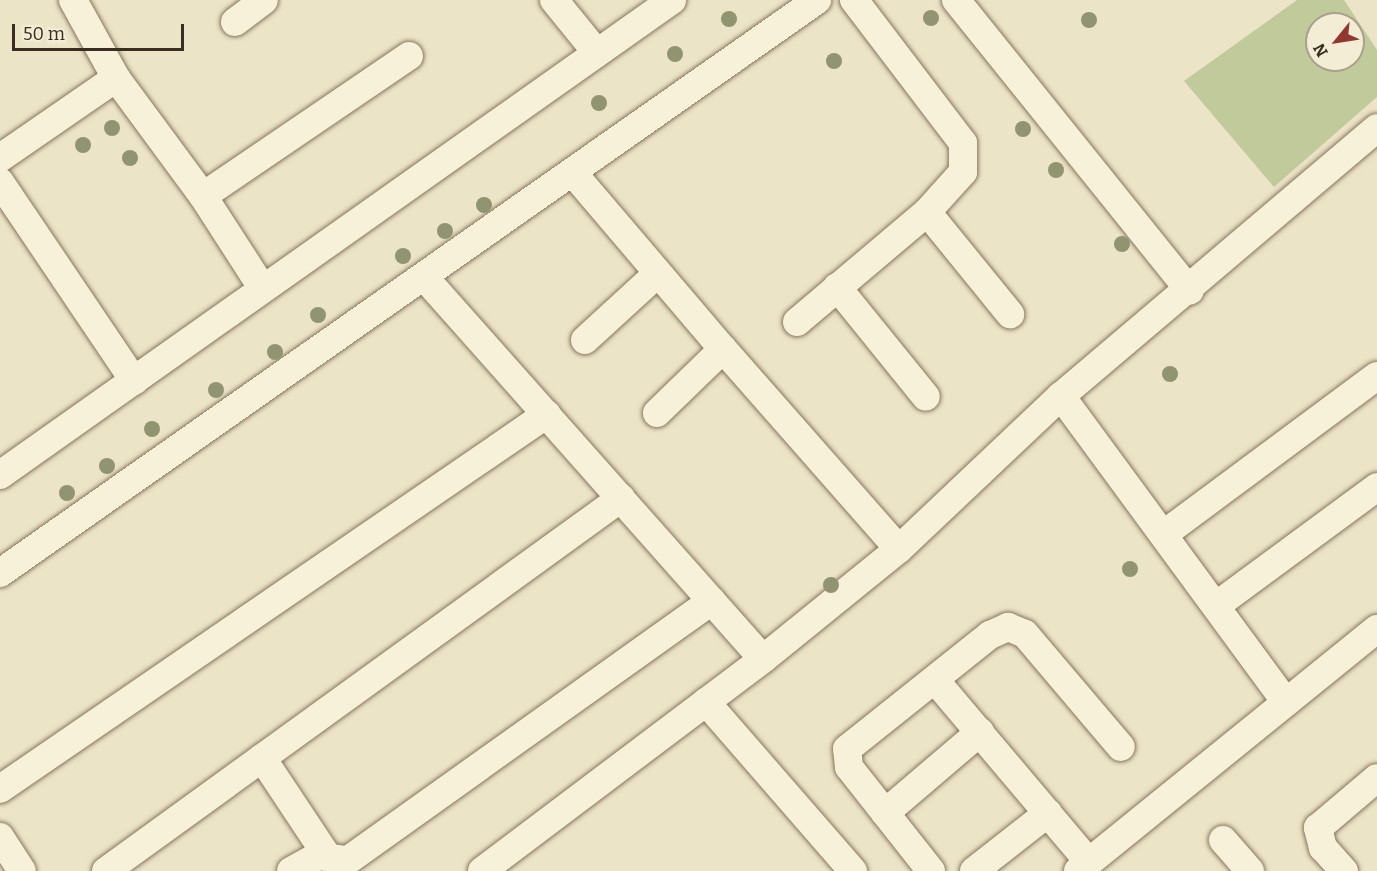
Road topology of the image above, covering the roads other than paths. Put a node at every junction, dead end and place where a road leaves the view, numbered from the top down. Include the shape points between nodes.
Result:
1 (73, 0) edge
2 (264, 0) edge
3 (554, 0) edge
4 (672, 0) edge
5 (817, 0) edge
6 (854, 0) edge
7 (956, 0) edge
8 (235, 22) dead end
9 (597, 53) junction
10 (409, 56) dead end
11 (116, 78) junction
12 (1377, 128) edge
13 (0, 158) edge
14 (573, 173) junction
15 (0, 182) edge
16 (203, 196) junction
17 (927, 212) junction
18 (657, 274) junction
19 (424, 278) junction
20 (261, 286) junction
21 (837, 287) junction
22 (1190, 291) junction
23 (1010, 314) dead end
24 (797, 322) dead end
25 (585, 340) dead end
26 (723, 349) junction
27 (1377, 376) edge
28 (134, 381) junction
29 (1061, 396) junction
30 (926, 397) dead end
31 (657, 413) dead end
32 (547, 414) junction
33 (4, 463) edge
34 (1377, 487) edge
35 (621, 498) junction
36 (1164, 534) junction
37 (899, 549) junction
38 (0, 573) edge
39 (712, 601) junction
40 (1217, 605) junction
41 (1377, 629) edge
42 (763, 659) junction
43 (935, 680) junction
44 (706, 702) junction
45 (1286, 702) junction
46 (980, 732) junction
47 (1121, 747) dead end
48 (262, 758) junction
49 (1377, 778) edge
50 (0, 789) edge
51 (885, 813) junction
52 (1048, 813) junction
53 (0, 837) edge
54 (1223, 840) dead end
55 (345, 863) edge
56 (1084, 866) edge
57 (22, 871) edge
58 (106, 871) edge
59 (291, 871) edge
60 (482, 871) edge
61 (853, 871) edge
62 (931, 871) edge
63 (974, 871) edge
64 (1250, 871) edge
65 (1344, 871) edge

1 - 11 street
2 - 8 street
3 - 9 street
4 - 9 street
5 - 14 street
6 - 17 street via 963,143 963,172
7 - 22 street
9 - 20 street
10 - 16 street
11 - 13 street
11 - 16 street
12 - 22 street
14 - 18 street
14 - 19 street
15 - 28 street
16 - 20 street
17 - 21 street
17 - 23 street
18 - 25 street
18 - 26 street
19 - 32 street
19 - 38 street
20 - 28 street
21 - 24 street
21 - 30 street
22 - 29 street
26 - 31 street
26 - 37 street
27 - 36 street
28 - 33 street
29 - 36 street
29 - 37 street
32 - 35 street
32 - 50 street
34 - 40 street
35 - 39 street
35 - 48 street
36 - 40 street
37 - 42 street
39 - 42 street
39 - 55 street
40 - 45 street
41 - 45 street
42 - 44 street
43 - 46 street
43 - 47 street via 990,635 1016,628
43 - 51 street via 848,749 849,767
44 - 60 street
44 - 61 street
45 - 56 street
46 - 51 street
46 - 52 street
48 - 55 street
48 - 58 street
49 - 65 street via 1318,828 1323,848
51 - 62 street
52 - 56 street
52 - 63 street
53 - 57 street
54 - 64 street
55 - 59 street via 306,860

